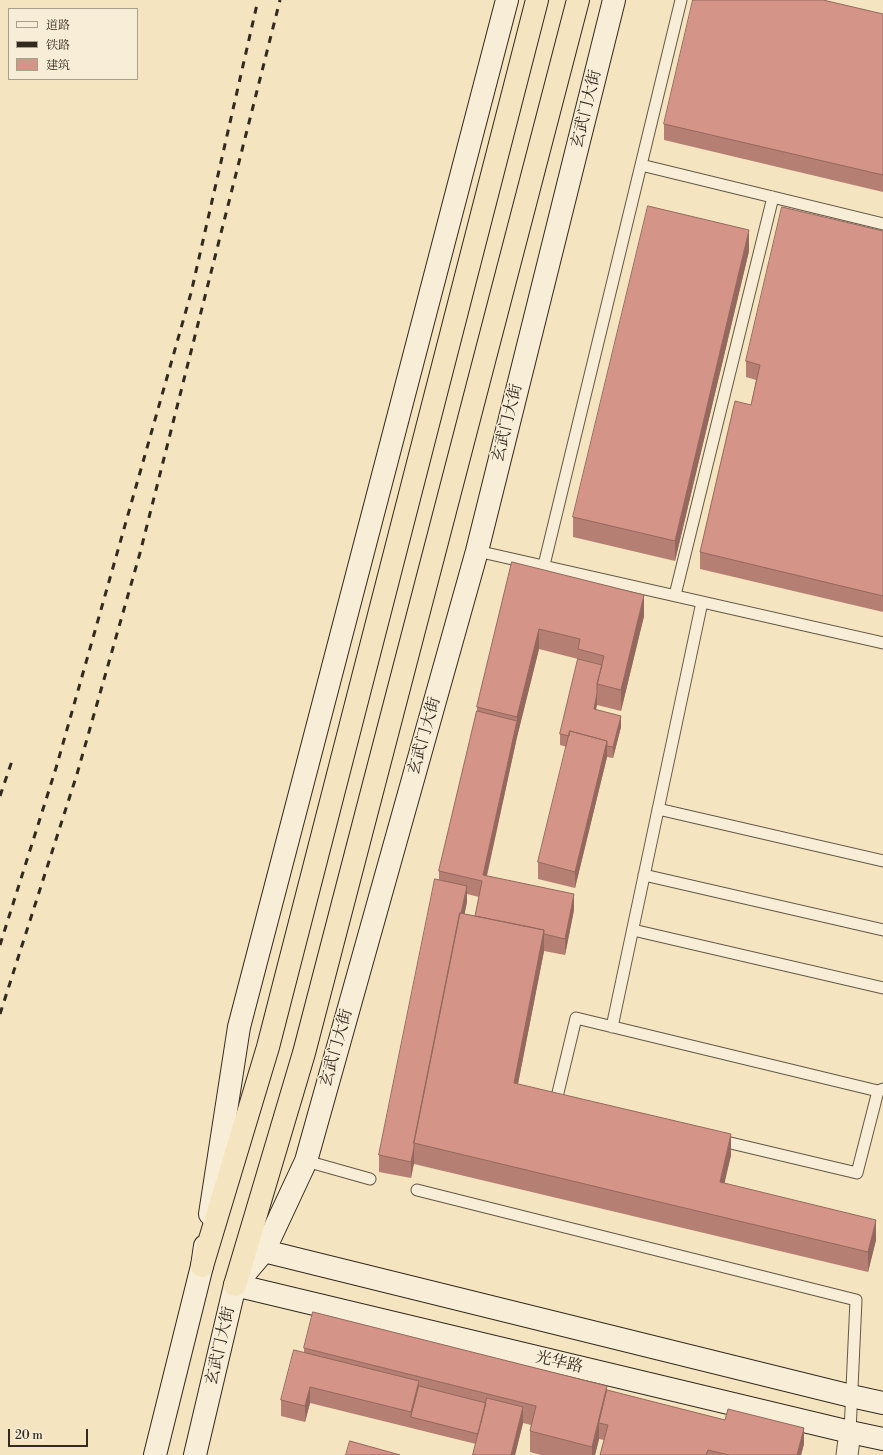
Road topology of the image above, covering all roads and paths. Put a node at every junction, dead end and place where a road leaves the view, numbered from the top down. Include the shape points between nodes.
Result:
1 (507, 0) edge
2 (537, 0) edge
3 (578, 0) edge
4 (614, 0) edge
5 (681, 0) edge
6 (641, 165) junction
7 (773, 197) junction
8 (883, 224) edge
9 (477, 551) junction
10 (544, 565) junction
11 (675, 595) junction
12 (702, 602) junction
13 (883, 643) edge
14 (658, 809) junction
15 (883, 861) edge
16 (644, 875) junction
17 (633, 930) junction
18 (883, 930) edge
19 (883, 988) edge
20 (612, 1027) junction
21 (880, 1090) edge
22 (571, 1104) edge
23 (711, 1138) edge
24 (306, 1161) junction
25 (370, 1179) dead end
26 (418, 1190) dead end
27 (264, 1251) junction
28 (202, 1266) junction
29 (235, 1285) junction
30 (851, 1396) junction
31 (883, 1403) edge
32 (850, 1432) junction
33 (883, 1439) edge
34 (155, 1455) edge
35 (195, 1455) edge
36 (847, 1455) edge

1 - 28 main road via 239,1027
2 - 28 highway via 268,1047
3 - 29 highway via 304,1053
4 - 9 main road, 玄武门大街
5 - 6 lane
6 - 7 lane
6 - 10 lane
7 - 8 lane
7 - 11 lane
9 - 10 lane
9 - 24 main road, 玄武门大街
10 - 11 lane
11 - 12 lane
12 - 13 lane
12 - 14 lane
14 - 15 lane
14 - 16 lane
16 - 17 lane
16 - 18 lane
17 - 19 lane
17 - 20 lane
20 - 21 lane
20 - 22 lane via 576,1018 556,1100
21 - 23 lane via 858,1173
24 - 25 lane
24 - 27 main road, 玄武门大街
26 - 30 lane via 856,1300
27 - 29 main road, 玄武门大街
27 - 30 main road
28 - 34 main road
29 - 32 main road, 光华路
29 - 35 main road, 玄武门大街
30 - 31 main road
30 - 32 lane
32 - 33 main road, 光华路
32 - 36 street

